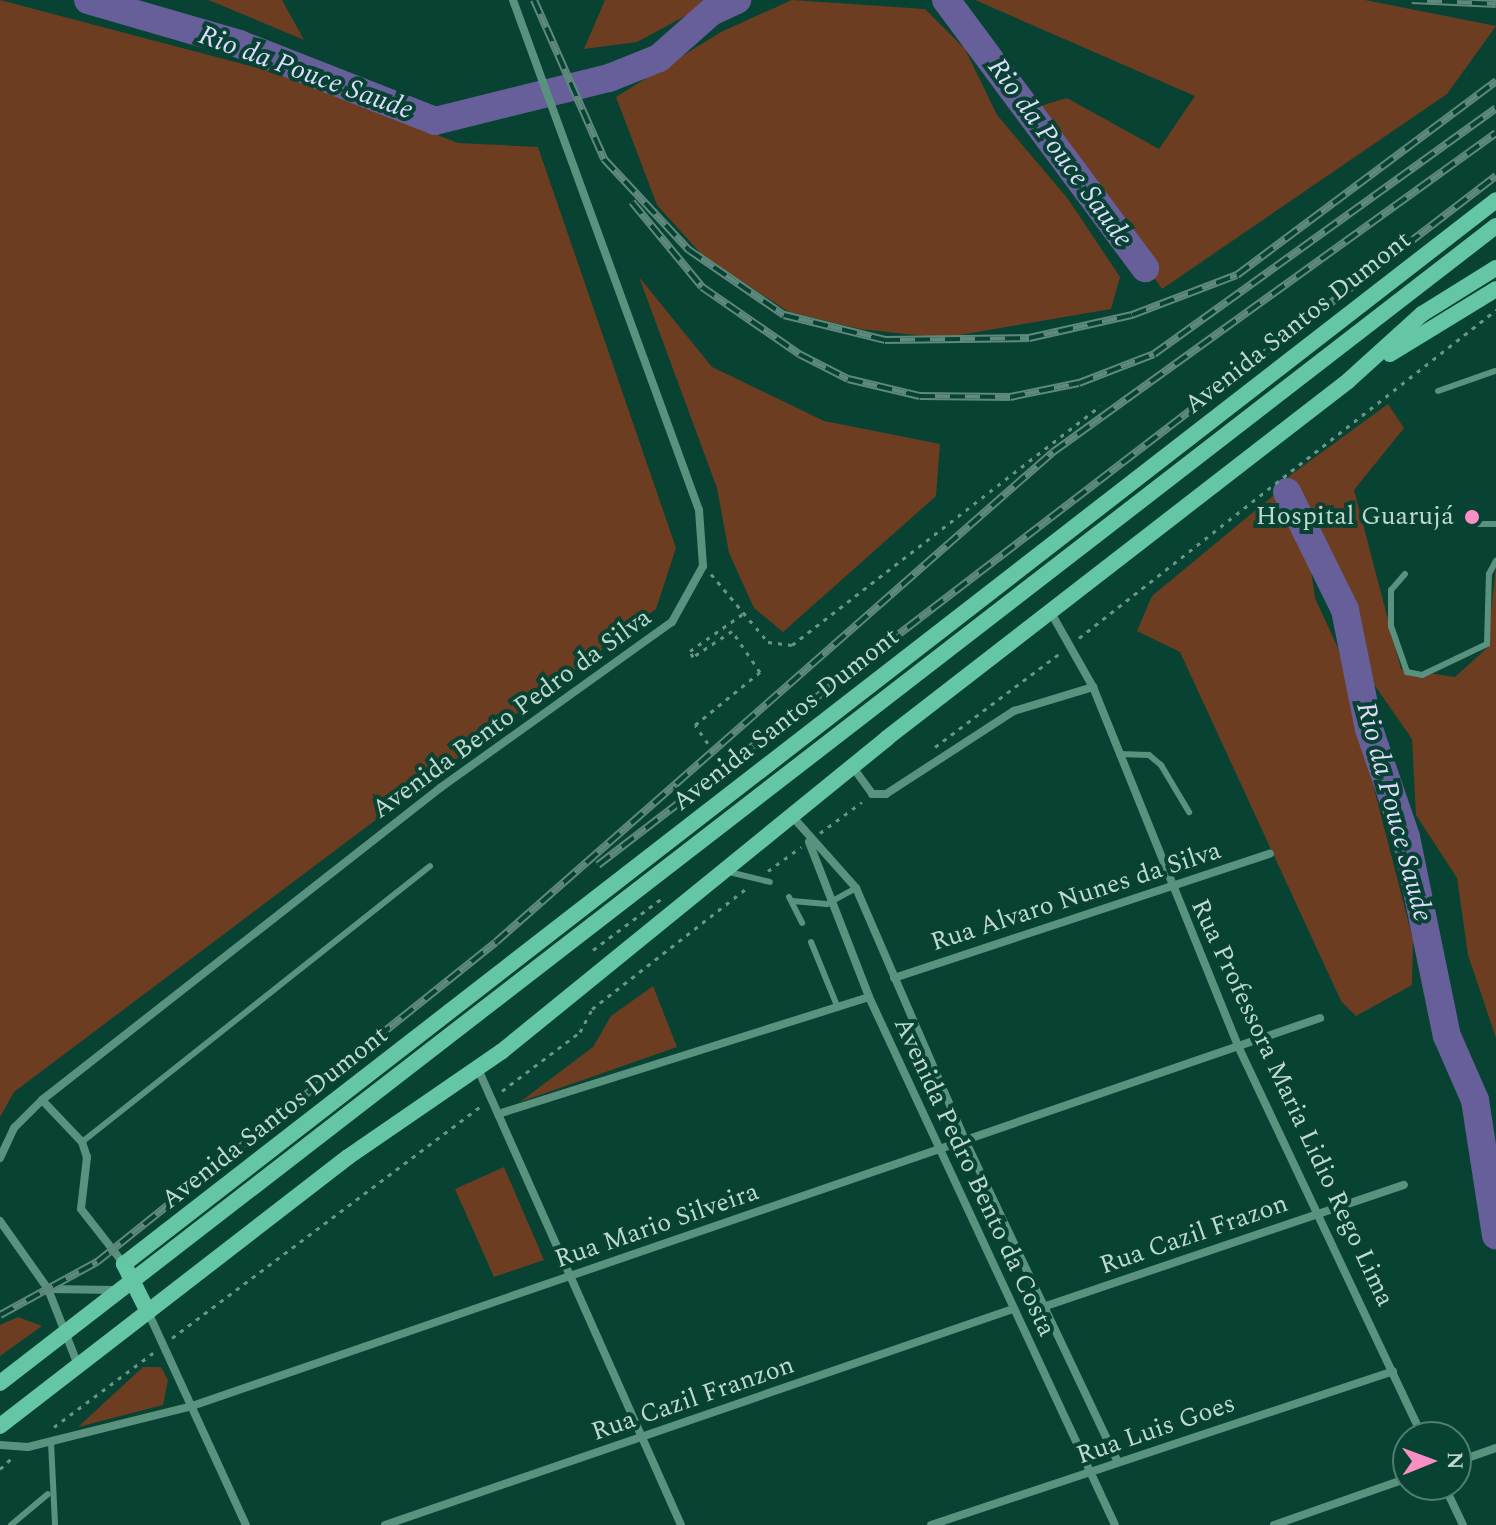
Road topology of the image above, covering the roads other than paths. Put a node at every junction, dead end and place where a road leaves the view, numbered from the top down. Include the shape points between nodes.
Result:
1 (513, 0) edge
2 (1496, 200) edge
3 (1496, 226) edge
4 (1490, 272) edge
5 (1495, 293) edge
6 (1496, 373) edge
7 (1348, 381) junction
8 (1438, 391) dead end
9 (1470, 524) dead end
10 (1496, 524) edge
11 (1496, 561) edge
12 (1405, 574) dead end
13 (1050, 611) junction
14 (1093, 687) junction
15 (1119, 754) junction
16 (852, 766) junction
17 (1189, 812) dead end
18 (791, 815) junction
19 (809, 842) junction
20 (1270, 854) dead end
21 (430, 866) dead end
22 (725, 872) junction
23 (770, 882) dead end
24 (1170, 883) junction
25 (856, 888) junction
26 (827, 904) junction
27 (802, 923) dead end
28 (811, 942) dead end
29 (894, 978) junction
30 (869, 997) junction
31 (838, 1008) junction
32 (1320, 1018) dead end
33 (1238, 1046) junction
34 (478, 1069) junction
35 (42, 1100) junction
36 (498, 1114) junction
37 (964, 1138) junction
38 (82, 1142) junction
39 (937, 1150) junction
40 (0, 1158) edge
41 (1404, 1185) dead end
42 (1321, 1213) junction
43 (0, 1221) edge
44 (124, 1264) junction
45 (572, 1277) junction
46 (134, 1284) junction
47 (48, 1289) junction
48 (1043, 1307) junction
49 (1013, 1309) junction
50 (148, 1312) junction
51 (62, 1337) junction
52 (78, 1365) junction
53 (1393, 1371) junction
54 (0, 1383) edge
55 (192, 1406) junction
56 (1416, 1421) edge
57 (0, 1426) edge
58 (640, 1438) junction
59 (51, 1442) junction
60 (0, 1445) edge
61 (1496, 1448) edge
62 (1472, 1456) edge
63 (1118, 1462) junction
64 (1089, 1474) junction
65 (1392, 1484) edge
66 (48, 1494) junction
67 (1452, 1501) edge
68 (11, 1525) edge
69 (55, 1525) edge
70 (246, 1525) edge
71 (385, 1525) edge
72 (681, 1525) edge
73 (931, 1525) edge
74 (1115, 1525) edge
75 (1274, 1525) edge
76 (1463, 1525) edge

1 - 35 street, Avenida Bento Pedro da Silva via 699,510 703,566 672,622 440,788
2 - 44 main road, Avenida Santos Dumont
3 - 46 main road, Avenida Santos Dumont
4 - 5 street
4 - 7 main road via 1422,314
5 - 7 main road
6 - 8 lane
7 - 13 main road
9 - 10 lane
11 - 12 lane via 1489,574 1487,644 1422,675 1407,672 1391,626 1391,590
13 - 14 street, Rua Professora Maria Lidio Rego Lima
13 - 16 main road
14 - 15 street, Rua Professora Maria Lidio Rego Lima
14 - 16 street via 1014,711 900,787 872,794
15 - 17 lane via 1149,755 1161,765
15 - 24 street, Rua Professora Maria Lidio Rego Lima
16 - 18 main road
18 - 19 street, Avenida Pedro Bento da Costa
18 - 22 main road
19 - 25 street, Avenida Pedro Bento da Costa
19 - 26 street, Avenida Pedro Bento da Costa
20 - 24 street, Rua Alvaro Nunes da Silva
21 - 38 lane
22 - 23 lane
22 - 34 main road
24 - 29 street, Rua Alvaro Nunes da Silva
24 - 33 street, Rua Professora Maria Lidio Rego Lima
25 - 26 lane
25 - 29 street, Avenida Pedro Bento da Costa
26 - 27 lane via 790,899
26 - 30 street, Avenida Pedro Bento da Costa
28 - 31 lane
29 - 37 street, Avenida Pedro Bento da Costa
30 - 31 street
30 - 39 street, Avenida Pedro Bento da Costa
31 - 36 street
32 - 33 street, Rua Mario Silveira
33 - 37 street, Rua Mario Silveira
33 - 42 street, Rua Professora Maria Lidio Rego Lima
34 - 36 street
34 - 50 main road via 348,1157
35 - 38 street
35 - 40 street, Avenida Bento Pedro da Silva via 14,1128
36 - 45 street
37 - 39 street, Rua Mario Silveira
37 - 48 street, Avenida Pedro Bento da Costa
38 - 44 street via 87,1157 81,1209
39 - 45 street, Rua Mario Silveira
39 - 49 street, Avenida Pedro Bento da Costa
41 - 42 street, Rua Cazil Frazon
42 - 48 street, Rua Cazil Frazon
42 - 53 street, Rua Professora Maria Lidio Rego Lima
43 - 47 street
44 - 46 main road
45 - 55 street, Rua Mario Silveira
45 - 58 street
46 - 47 street via 100,1294
46 - 50 main road
46 - 51 main road, Avenida Santos Dumont
47 - 51 street
48 - 63 street, Avenida Pedro Bento da Costa
49 - 58 street, Rua Cazil Franzon
49 - 64 street, Avenida Pedro Bento da Costa
50 - 52 main road
50 - 55 street
51 - 52 street
51 - 54 main road, Avenida Santos Dumont
52 - 57 main road
53 - 56 street, Rua Professora Maria Lidio Rego Lima
53 - 63 street, Rua Luis Goes
55 - 59 street, Rua Mario Silveira
55 - 70 street
58 - 71 street, Rua Cazil Franzon
58 - 72 street
59 - 60 street, Rua Mario Silveira
59 - 66 lane
61 - 62 street
63 - 64 street, Rua Luis Goes
64 - 73 street, Rua Luis Goes
64 - 74 street, Avenida Pedro Bento da Costa
65 - 75 street
66 - 68 lane
66 - 69 lane
67 - 76 street

